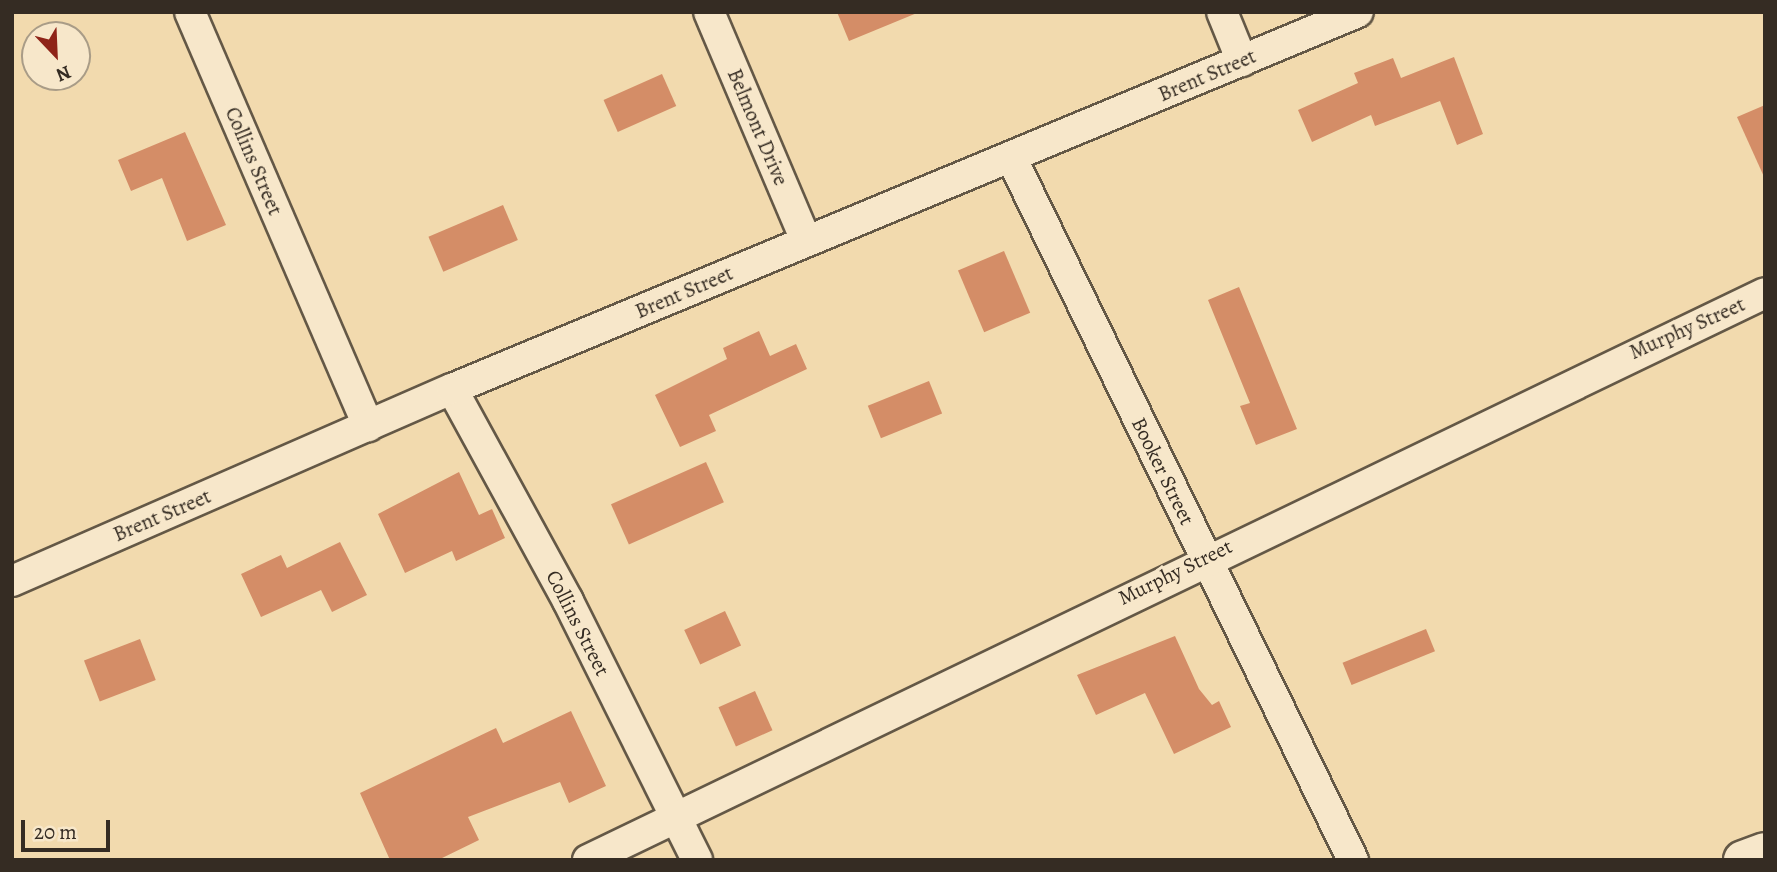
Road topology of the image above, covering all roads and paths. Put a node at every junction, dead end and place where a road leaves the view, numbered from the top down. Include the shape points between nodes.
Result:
1 (190, 12) edge
2 (709, 12) edge
3 (1222, 12) edge
4 (1358, 12) edge
5 (1242, 61) junction
6 (1011, 157) junction
7 (806, 241) junction
8 (1765, 293) edge
9 (452, 389) junction
10 (368, 426) junction
11 (1206, 557) junction
12 (12, 580) edge
13 (677, 817) junction
14 (1765, 852) edge
15 (589, 860) edge
16 (697, 860) edge
17 (1353, 860) edge
18 (1743, 860) edge

1 - 10 street, Collins Street
2 - 7 street, Belmont Drive
3 - 5 street
4 - 5 street, Brent Street
5 - 6 street, Brent Street
6 - 7 street, Brent Street
6 - 11 street, Booker Street
7 - 9 street, Brent Street
8 - 11 street, Murphy Street
9 - 10 street, Brent Street
9 - 13 street, Collins Street
10 - 12 street, Brent Street
11 - 13 street, Murphy Street
11 - 17 street, Booker Street
13 - 15 street, Murphy Street
13 - 16 street, Collins Street
14 - 18 street

